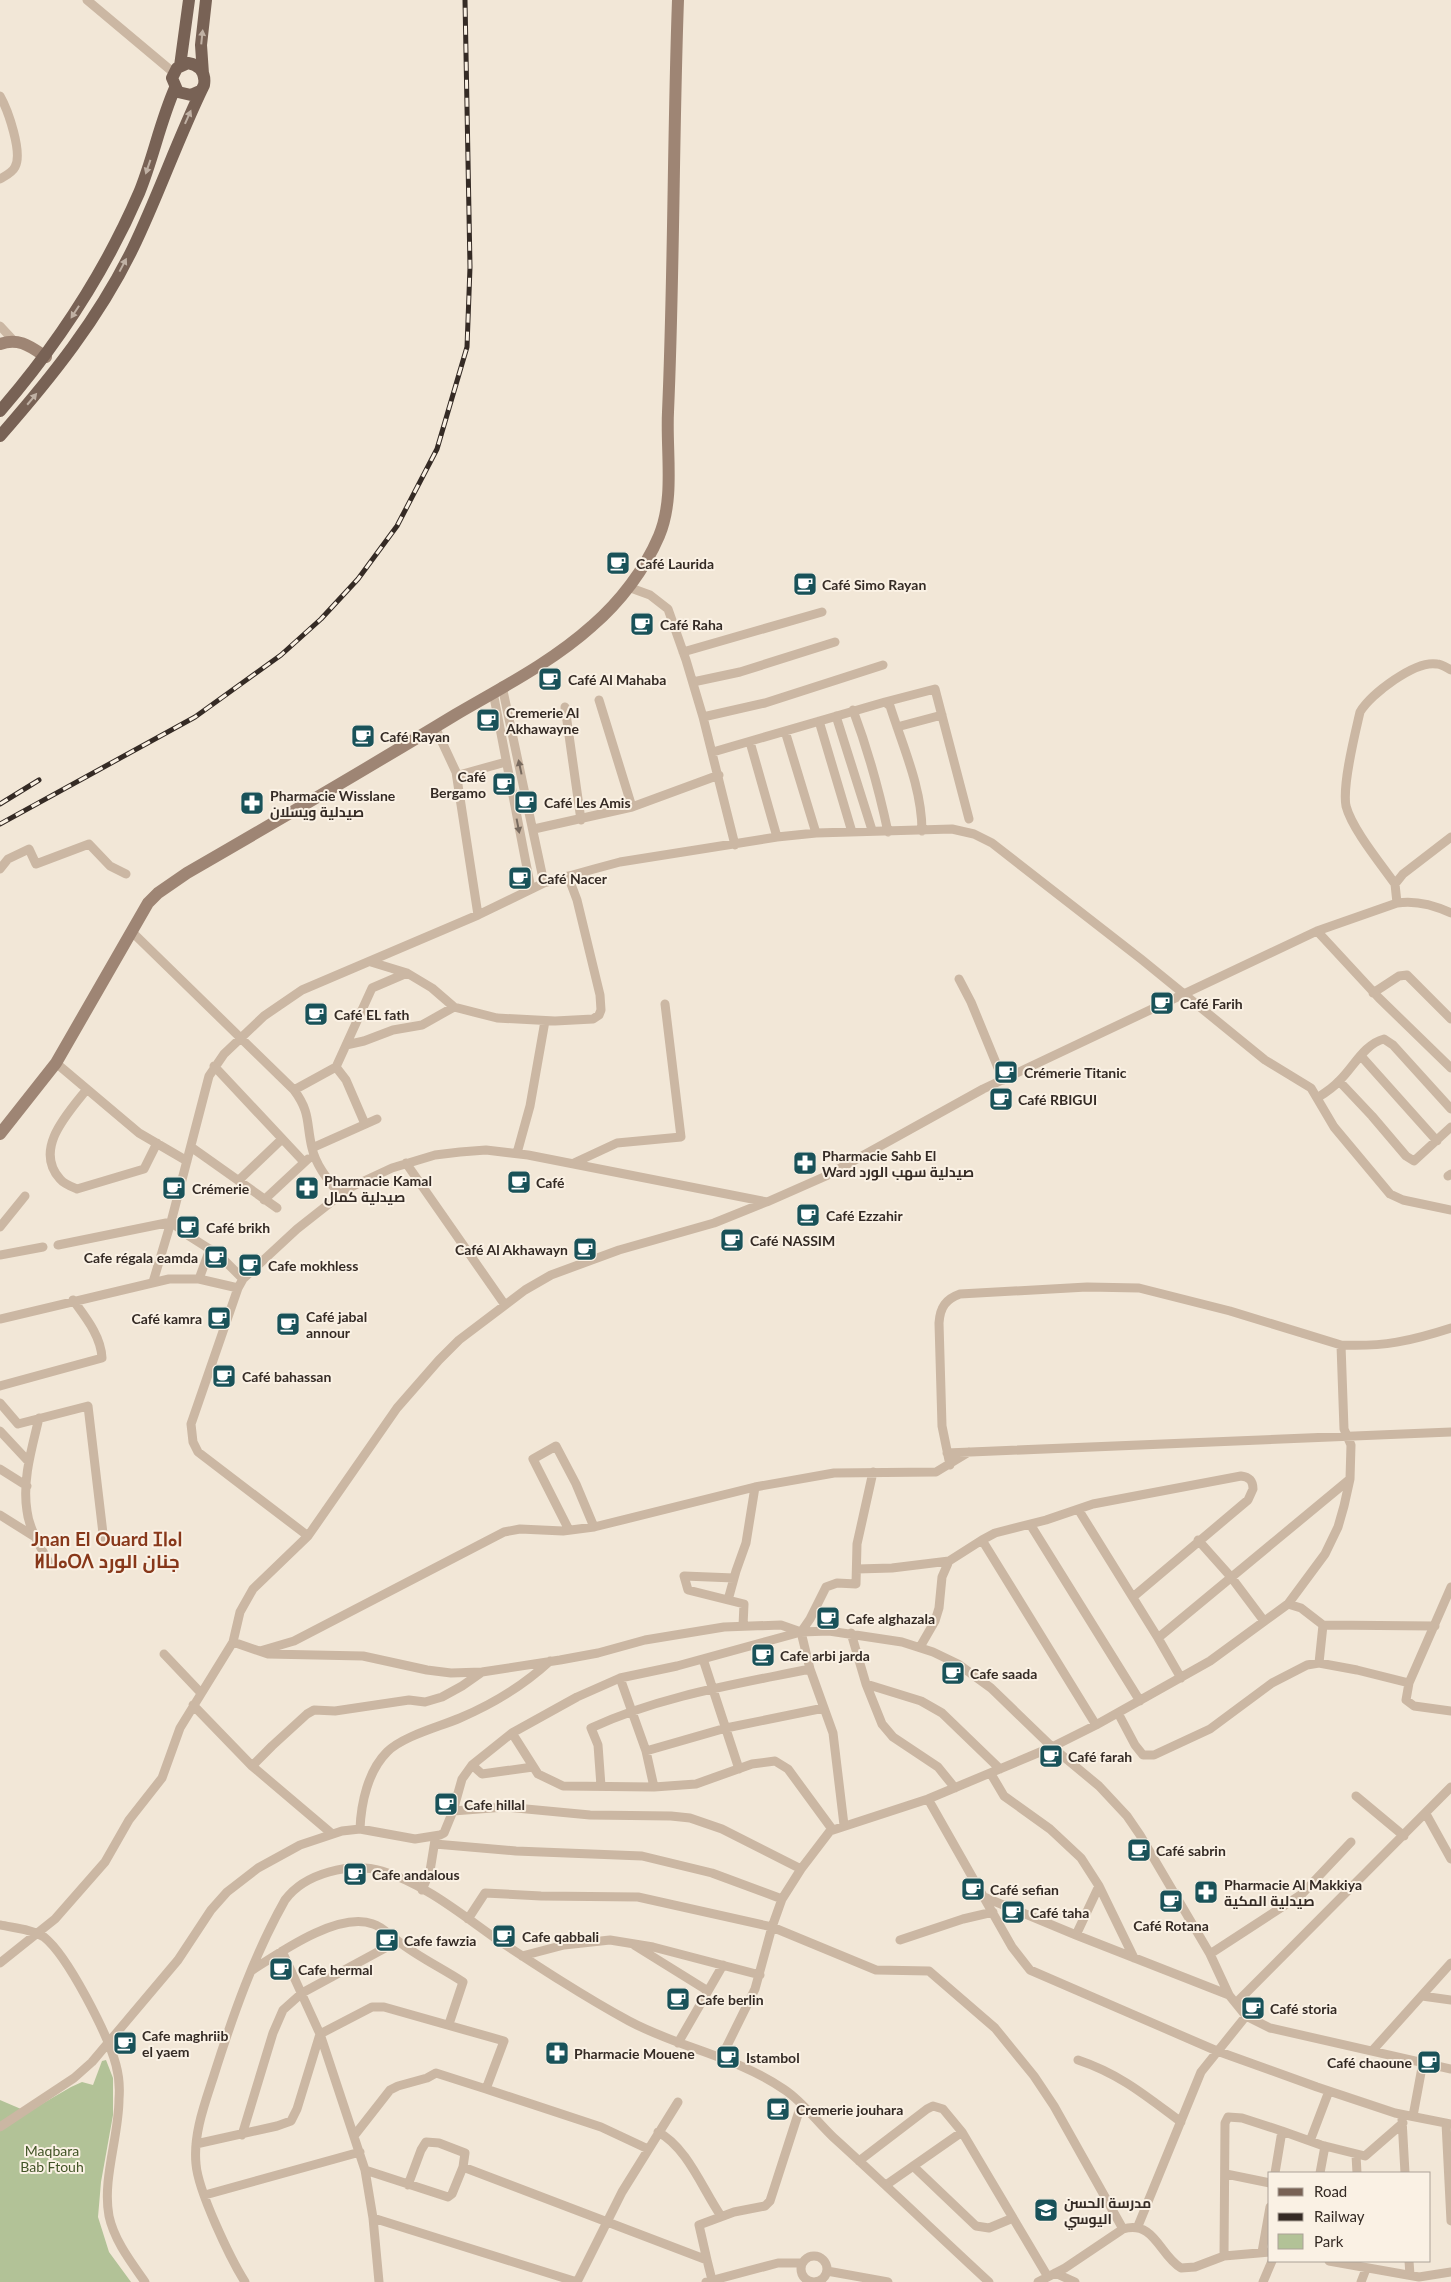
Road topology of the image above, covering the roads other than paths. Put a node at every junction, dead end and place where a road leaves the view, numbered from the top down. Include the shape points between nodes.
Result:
1 (87, 0) edge
2 (189, 0) edge
3 (206, 0) edge
4 (678, 0) edge
5 (177, 69) junction
6 (203, 74) junction
7 (175, 88) junction
8 (200, 91) junction
9 (0, 96) edge
10 (0, 179) edge
11 (0, 326) edge
12 (14, 340) junction
13 (0, 344) edge
14 (46, 357) junction
15 (0, 411) edge
16 (0, 436) edge
17 (628, 587) junction
18 (822, 612) dead end
19 (835, 642) dead end
20 (683, 652) junction
21 (883, 665) dead end
22 (1451, 670) edge
23 (693, 682) junction
24 (498, 689) junction
25 (599, 700) dead end
26 (885, 702) junction
27 (565, 707) dead end
28 (852, 710) junction
29 (703, 716) junction
30 (836, 716) junction
31 (942, 716) junction
32 (819, 721) junction
33 (435, 727) junction
34 (897, 728) junction
35 (785, 731) junction
36 (750, 742) junction
37 (713, 752) junction
38 (506, 762) junction
39 (456, 772) junction
40 (719, 775) junction
41 (632, 807) junction
42 (969, 819) dead end
43 (581, 820) junction
44 (534, 829) junction
45 (872, 830) dead end
46 (922, 831) junction
47 (852, 832) junction
48 (888, 832) junction
49 (816, 833) junction
50 (777, 837) junction
51 (1451, 837) edge
52 (735, 845) junction
53 (0, 870) edge
54 (126, 874) dead end
55 (568, 876) junction
56 (544, 883) junction
57 (1395, 884) junction
58 (531, 889) junction
59 (1397, 903) junction
60 (1451, 913) edge
61 (478, 915) junction
62 (131, 931) junction
63 (1317, 931) junction
64 (371, 962) junction
65 (407, 973) junction
66 (959, 979) dead end
67 (1373, 993) junction
68 (1184, 994) junction
69 (666, 1004) dead end
70 (454, 1007) junction
71 (1451, 1019) edge
72 (545, 1021) junction
73 (241, 1037) junction
74 (346, 1045) junction
75 (1361, 1056) junction
76 (56, 1063) junction
77 (214, 1066) junction
78 (336, 1067) junction
79 (1451, 1068) edge
80 (1003, 1080) junction
81 (1340, 1081) junction
82 (87, 1089) junction
83 (294, 1090) junction
84 (1317, 1098) junction
85 (1451, 1109) edge
86 (377, 1119) dead end
87 (366, 1124) junction
88 (1451, 1127) edge
89 (0, 1134) edge
90 (282, 1139) junction
91 (1437, 1141) junction
92 (157, 1143) junction
93 (191, 1147) junction
94 (313, 1151) junction
95 (517, 1153) junction
96 (187, 1161) junction
97 (304, 1162) junction
98 (406, 1163) junction
99 (574, 1163) junction
100 (239, 1180) junction
101 (340, 1195) junction
102 (25, 1196) dead end
103 (264, 1200) junction
104 (767, 1202) junction
105 (277, 1208) dead end
106 (1451, 1210) edge
107 (171, 1222) junction
108 (0, 1227) edge
109 (58, 1246) dead end
110 (43, 1247) dead end
111 (210, 1249) junction
112 (0, 1255) edge
113 (199, 1279) junction
114 (243, 1279) junction
115 (153, 1282) junction
116 (238, 1288) junction
117 (73, 1300) junction
118 (505, 1305) junction
119 (0, 1319) edge
120 (1451, 1328) edge
121 (1340, 1345) junction
122 (0, 1386) edge
123 (0, 1403) edge
124 (39, 1418) junction
125 (18, 1424) junction
126 (1451, 1432) edge
127 (3, 1434) edge
128 (1348, 1437) junction
129 (969, 1452) junction
130 (947, 1453) junction
131 (28, 1462) junction
132 (950, 1465) junction
133 (0, 1469) edge
134 (874, 1472) junction
135 (1350, 1479) junction
136 (27, 1486) junction
137 (755, 1487) junction
138 (1078, 1509) junction
139 (0, 1515) edge
140 (1030, 1524) junction
141 (594, 1526) junction
142 (569, 1530) junction
143 (308, 1536) junction
144 (36, 1537) junction
145 (982, 1540) junction
146 (1198, 1540) junction
147 (104, 1542) dead end
148 (949, 1561) junction
149 (50, 1564) dead end
150 (858, 1569) junction
151 (1231, 1577) junction
152 (734, 1578) junction
153 (1451, 1588) edge
154 (1133, 1596) junction
155 (728, 1600) junction
156 (1288, 1604) junction
157 (1264, 1621) junction
158 (1323, 1625) junction
159 (743, 1626) junction
160 (1435, 1626) junction
161 (801, 1632) junction
162 (851, 1633) junction
163 (1158, 1638) junction
164 (234, 1642) junction
165 (920, 1647) junction
166 (258, 1652) junction
167 (164, 1654) dead end
168 (703, 1659) junction
169 (550, 1661) junction
170 (1319, 1663) junction
171 (810, 1668) junction
172 (482, 1672) junction
173 (620, 1678) junction
174 (1181, 1678) junction
175 (1409, 1683) junction
176 (866, 1684) junction
177 (714, 1689) junction
178 (201, 1693) junction
179 (1140, 1701) junction
180 (193, 1706) junction
181 (824, 1708) junction
182 (631, 1711) junction
183 (1451, 1711) edge
184 (1118, 1713) junction
185 (1096, 1725) junction
186 (726, 1728) junction
187 (512, 1733) junction
188 (1052, 1747) junction
189 (646, 1751) junction
190 (472, 1765) junction
191 (252, 1766) junction
192 (533, 1767) junction
193 (739, 1768) junction
194 (1000, 1769) junction
195 (991, 1774) junction
196 (601, 1786) junction
197 (654, 1787) junction
198 (1451, 1787) edge
199 (955, 1788) junction
200 (1356, 1796) dead end
201 (928, 1799) junction
202 (453, 1811) junction
203 (1426, 1814) junction
204 (844, 1825) junction
205 (360, 1829) junction
206 (832, 1830) junction
207 (331, 1833) junction
208 (1404, 1836) junction
209 (435, 1840) junction
210 (1352, 1842) dead end
211 (1451, 1859) edge
212 (801, 1869) junction
213 (1099, 1886) junction
214 (422, 1890) junction
215 (984, 1896) junction
216 (782, 1899) junction
217 (993, 1912) junction
218 (468, 1919) junction
219 (0, 1925) edge
220 (772, 1927) junction
221 (37, 1934) junction
222 (1076, 1935) junction
223 (900, 1940) dead end
224 (398, 1941) junction
225 (627, 1941) junction
226 (282, 1951) junction
227 (1210, 1954) junction
228 (522, 1956) junction
229 (1134, 1958) junction
230 (0, 1963) edge
231 (1451, 1963) edge
232 (723, 1965) junction
233 (251, 1971) junction
234 (760, 1975) junction
235 (708, 1991) junction
236 (302, 1993) junction
237 (1229, 1995) junction
238 (1422, 1996) junction
239 (1451, 2000) edge
240 (1236, 2003) junction
241 (1246, 2016) junction
242 (449, 2024) junction
243 (320, 2034) junction
244 (678, 2043) junction
245 (109, 2044) junction
246 (1217, 2051) junction
247 (1372, 2051) junction
248 (721, 2058) junction
249 (1078, 2060) dead end
250 (1422, 2062) junction
251 (1451, 2069) edge
252 (486, 2089) junction
253 (1329, 2091) junction
254 (678, 2102) dead end
255 (801, 2105) junction
256 (1413, 2116) junction
257 (1402, 2118) junction
258 (1181, 2122) junction
259 (1449, 2124) edge
260 (0, 2127) edge
261 (1282, 2131) junction
262 (658, 2132) junction
263 (962, 2132) junction
264 (242, 2135) junction
265 (354, 2136) junction
266 (1310, 2141) junction
267 (196, 2144) junction
268 (1325, 2146) junction
269 (648, 2149) junction
270 (360, 2152) junction
271 (1356, 2155) junction
272 (859, 2161) junction
273 (913, 2166) junction
274 (462, 2167) junction
275 (365, 2170) junction
276 (1275, 2172) edge
277 (1320, 2172) edge
278 (1357, 2172) edge
279 (1405, 2172) edge
280 (1226, 2174) junction
281 (1268, 2183) edge
282 (408, 2185) junction
283 (886, 2185) junction
284 (205, 2195) junction
285 (721, 2216) junction
286 (373, 2218) junction
287 (1013, 2218) junction
288 (1451, 2221) edge
289 (606, 2224) junction
290 (1138, 2226) junction
291 (1123, 2229) junction
292 (1268, 2230) edge
293 (1266, 2252) edge
294 (1224, 2256) junction
295 (707, 2260) junction
296 (1272, 2262) edge
297 (1335, 2262) edge
298 (1409, 2262) edge
299 (802, 2263) junction
300 (1361, 2266) edge
301 (827, 2270) junction
302 (1451, 2272) edge
303 (1051, 2275) junction
304 (1416, 2278) edge
305 (709, 2281) edge
306 (808, 2281) edge
307 (821, 2281) edge
308 (145, 2282) edge
309 (245, 2282) edge
310 (378, 2282) edge
311 (577, 2282) edge
312 (888, 2282) edge
313 (989, 2282) edge
314 (1038, 2282) edge
315 (1074, 2282) edge
316 (1263, 2282) edge
317 (1361, 2282) edge

1 - 5 street
2 - 5 main road
6 -> 3 main road via 201,45
4 - 17 street via 666,502 659,535
5 - 6 main road via 188,63 195,65
5 - 7 main road via 173,83
6 - 8 main road
7 - 8 main road via 186,96
7 -> 14 main road via 140,190 119,236
16 -> 8 main road via 60,365 101,304 140,232
9 - 10 street via 14,131 18,161 11,172
11 - 12 street
12 - 13 street
12 - 14 street
14 - 15 main road
17 - 20 street via 650,595 668,609
17 - 24 street via 579,638
18 - 20 street
19 - 23 street via 740,672
20 - 23 street
21 - 29 street via 765,703
22 - 57 street via 1438,664 1412,669 1379,690 1365,704 1359,717 1346,786 1347,807 1375,857
23 - 29 street
24 - 33 street
24 - 38 street
44 -> 24 street
25 - 41 street
26 - 28 street
26 - 31 street via 935,689
26 - 34 street via 890,706
27 - 43 street
28 - 30 street
28 - 48 street via 866,744
29 - 37 street
30 - 32 street
30 - 45 street
31 - 34 street
31 - 42 street
32 - 35 street
32 - 47 street
33 - 39 street
33 - 62 street via 172,883 148,903
34 - 46 street via 920,798
35 - 36 street
35 - 49 street
36 - 37 street
36 - 50 street
37 - 40 street
38 - 39 street via 464,775
38 -> 58 street
39 - 61 street
40 - 41 street
40 - 52 street
41 - 43 street
43 - 44 street
44 - 56 street
46 - 48 street
46 - 68 street via 961,830 992,844
47 - 48 street
47 - 49 street
49 - 50 street
50 - 52 street
51 - 57 street via 1403,874
52 - 55 street via 620,862
53 - 54 street via 8,859 29,849 36,864 89,844 110,866
55 - 56 street
55 - 72 street via 586,932 601,1010 593,1019
56 - 58 street
57 - 59 street
58 - 61 street
59 - 60 street via 1409,901
59 - 63 street
61 - 64 street
62 - 73 street
62 - 76 street
63 - 67 street
63 - 68 street
64 - 65 street
64 - 73 street via 302,990 280,1003
65 - 70 street
65 - 74 street via 372,988
66 - 80 street
67 - 71 street via 1407,975
67 - 79 street
68 - 80 street
68 - 84 street via 1265,1060 1307,1085
69 - 99 street via 681,1137 622,1142
70 - 72 street via 497,1018
70 - 74 street via 422,1024
72 - 95 street via 530,1106
73 - 77 street
73 - 83 street
74 - 78 street
75 - 81 street
75 - 85 street via 1378,1041 1386,1040
75 - 91 street
76 - 82 street
76 - 89 street
77 - 90 street
77 - 93 street
78 - 83 street
78 - 87 street via 346,1080
80 - 104 street via 826,1176
81 - 84 street
81 - 91 street via 1411,1160 1418,1159
82 - 92 street via 139,1133
82 - 92 street via 58,1126 51,1144 50,1163 61,1180 77,1189 144,1169
83 - 94 street via 305,1106
84 - 106 street via 1334,1126 1390,1194 1403,1200
86 - 87 street
87 - 94 street
88 - 91 street
90 - 97 street
90 - 100 street
92 - 96 street
93 - 96 street
93 - 100 street
94 - 97 street
94 - 101 street via 320,1168
95 - 98 street via 460,1152
95 - 99 street
96 - 107 street
97 - 103 street
98 - 101 street via 379,1173
98 - 118 street
99 - 104 street
100 - 103 street
101 - 114 street
102 - 108 street
103 - 105 street
104 - 118 street via 714,1223 579,1263 525,1290
107 - 109 street
107 - 111 street
107 - 115 street
110 - 112 street
111 - 113 street
111 - 114 street
113 - 115 street
113 - 116 street
114 - 116 street
115 - 117 street
116 - 143 street via 192,1419 193,1442 198,1452
117 - 119 street
117 - 122 street via 93,1329 102,1358
118 - 143 street via 459,1340 408,1395
120 - 121 street via 1402,1342 1372,1346
121 - 128 street via 1344,1429
121 - 130 street via 1230,1311 1139,1288 1087,1287 960,1294 950,1298 940,1317 942,1426
123 - 125 street
124 - 125 street
124 - 131 street
124 - 147 street via 88,1406
125 - 127 street
126 - 128 street
127 - 131 street
128 - 129 street
128 - 135 street via 1351,1445
129 - 130 street
129 - 132 street
130 - 132 street
131 - 136 street
132 - 134 street via 936,1472
133 - 136 street
134 - 137 street via 834,1473
134 - 150 street via 857,1544
135 - 151 street
135 - 156 street via 1338,1527 1325,1554
136 - 144 street via 26,1511
137 - 141 street
137 - 152 street via 746,1544
138 - 140 street
138 - 146 street via 1247,1477 1253,1489 1248,1500
138 - 154 street
139 - 144 street
140 - 145 street via 995,1533
140 - 179 street
141 - 142 street
141 - 142 street via 556,1446 534,1459
142 - 166 street via 520,1529 499,1534 294,1641
143 - 164 street via 248,1596 238,1618
144 - 149 street
145 - 148 street
145 - 185 street
146 - 151 street
146 - 154 street
148 - 150 street
148 - 165 street via 942,1577 940,1608
150 - 161 street via 856,1584 834,1584 824,1589
151 - 157 street
151 - 163 street
152 - 155 street
152 - 155 street via 684,1576 688,1590
153 - 160 street
154 - 163 street
155 - 159 street via 744,1604
156 - 157 street
156 - 158 street via 1301,1608
157 - 174 street
158 - 160 street
158 - 170 street
159 - 161 street via 781,1625
159 - 169 street via 652,1638 598,1653
160 - 175 street
161 - 162 street
161 - 168 street
161 - 171 street
162 - 165 street
162 - 176 street
163 - 174 street
164 - 166 street
164 - 178 street
165 - 188 street via 978,1677
166 - 172 street via 278,1656 363,1656 441,1673
167 - 178 street
168 - 173 street
168 - 177 street
169 - 172 street
169 - 205 street via 498,1699 389,1750 376,1768 366,1791
170 - 175 street
170 - 184 street via 1307,1665 1272,1683 1210,1729 1154,1755 1143,1755
171 - 177 street
171 - 181 street
172 - 191 street via 442,1697 425,1702 409,1700 335,1711 314,1710
173 - 182 street
173 - 187 street via 577,1696
174 - 179 street
175 - 183 street via 1406,1700 1410,1705
176 - 194 street via 921,1701 942,1713
176 - 199 street via 879,1718 891,1736 928,1758 948,1776
177 - 182 street
177 - 186 street
178 - 180 street
179 - 184 street
180 - 191 street
180 - 221 street via 177,1734 162,1778 129,1820 105,1862 67,1907
181 - 186 street
181 - 204 street via 833,1733
182 - 189 street
182 - 196 street via 591,1728 598,1745
184 - 185 street
185 - 188 street
186 - 189 street
186 - 193 street
187 - 190 street
187 - 192 street
188 - 194 street
188 - 227 street via 1099,1786 1127,1816
189 - 197 street
190 - 192 street via 482,1774
190 - 202 street via 462,1779
191 - 207 street
192 - 196 street via 545,1778 563,1786
193 - 197 street via 696,1784
193 - 206 street via 767,1761 781,1764
194 - 195 street
195 - 199 street
195 - 213 street via 1004,1796 1076,1852
196 - 197 street
198 - 203 street
199 - 201 street
200 - 208 street
201 - 204 street
201 - 215 street
202 - 209 street via 444,1833
202 - 212 street via 505,1808 690,1818 722,1829
203 - 208 street
203 - 211 street
204 - 206 street
205 - 207 street
205 - 209 street
206 - 212 street via 823,1837
207 - 245 street via 277,1857 227,1892 208,1914 178,1960
208 - 240 street
209 - 214 street via 430,1871
209 - 216 street via 516,1851 642,1856 712,1873
210 - 227 street via 1302,1894
212 - 216 street
213 - 222 street
213 - 229 street
214 - 218 street
214 - 233 street via 397,1877 369,1869 342,1870 314,1878 295,1889 285,1900
215 - 217 street
215 - 222 street
216 - 220 street
217 - 223 street
217 - 246 street via 1012,1947 1030,1970
218 - 220 street via 484,1893 625,1896
218 - 228 street
219 - 221 street
220 - 234 street
220 - 291 street via 867,1968 922,1970 933,1974 995,2028 1034,2076
221 - 230 street
221 - 245 street via 48,1941 69,1968
222 - 229 street
224 - 226 street via 373,1924 350,1922 333,1926
224 - 236 street
224 - 242 street via 463,1982
225 - 228 street via 574,1943
225 - 232 street
225 - 235 street
226 - 233 street
226 - 236 street
227 - 237 street
228 - 244 street via 630,2022
229 - 237 street
231 - 238 street
232 - 234 street
232 - 235 street
233 - 267 street via 216,2068
234 - 248 street
235 - 244 street
236 - 243 street
236 - 264 street via 283,2010 276,2023
237 - 240 street
238 - 239 street
238 - 247 street
240 - 241 street
241 - 246 street
241 - 247 street via 1270,2028
242 - 243 street via 377,2006
242 - 252 street via 504,2041
243 - 264 street via 292,2121
243 - 265 street
244 - 248 street
245 - 260 street via 74,2078
245 - 308 street via 118,2073 120,2097 107,2193 108,2214 120,2243
246 - 253 street
246 - 258 street via 1201,2072
247 - 250 street
248 - 255 street via 784,2089
249 - 258 street via 1125,2080
250 - 251 street
250 - 256 street
252 - 265 street via 436,2073 421,2081 398,2086 384,2095
252 - 269 street via 601,2127
253 - 257 street
253 - 266 street
254 - 262 street
255 - 272 street
255 - 285 street via 770,2201 764,2206
256 - 257 street
256 - 259 street
257 - 271 street via 1368,2155
257 - 279 street
258 - 290 street
259 - 288 street
261 - 266 street
261 - 276 street
261 - 280 street via 1242,2118 1228,2117 1225,2122
262 - 269 street
262 - 285 street via 674,2141
263 - 272 street via 947,2112 933,2106
263 - 273 street
263 - 287 street
264 - 267 street
265 - 270 street
266 - 268 street
267 - 284 street via 196,2170
268 - 271 street
268 - 277 street
269 - 289 street
270 - 275 street
270 - 284 street
271 - 278 street
272 - 283 street
273 - 283 street
273 - 287 street via 976,2226 989,2228
274 - 282 street via 448,2198
274 - 282 street via 465,2153 439,2142 426,2142
274 - 289 street
275 - 282 street
275 - 286 street
280 - 281 street
280 - 294 street
283 - 313 street
284 - 309 street
285 - 295 street via 699,2225
286 - 310 street
286 - 311 street
287 - 303 street
289 - 295 street
289 - 311 street
290 - 291 street
290 - 294 street via 1149,2233 1181,2268 1195,2267
291 - 303 street
292 - 293 street
293 - 294 street
295 - 305 street
296 - 316 street
297 - 300 street
298 - 304 street
299 - 301 street via 808,2257 816,2256 826,2263
299 - 305 street via 778,2263
299 - 306 street via 802,2275
300 - 304 street
300 - 317 street
301 - 307 street
301 - 312 street
302 - 304 street
303 - 314 street
303 - 315 street
306 - 307 street

